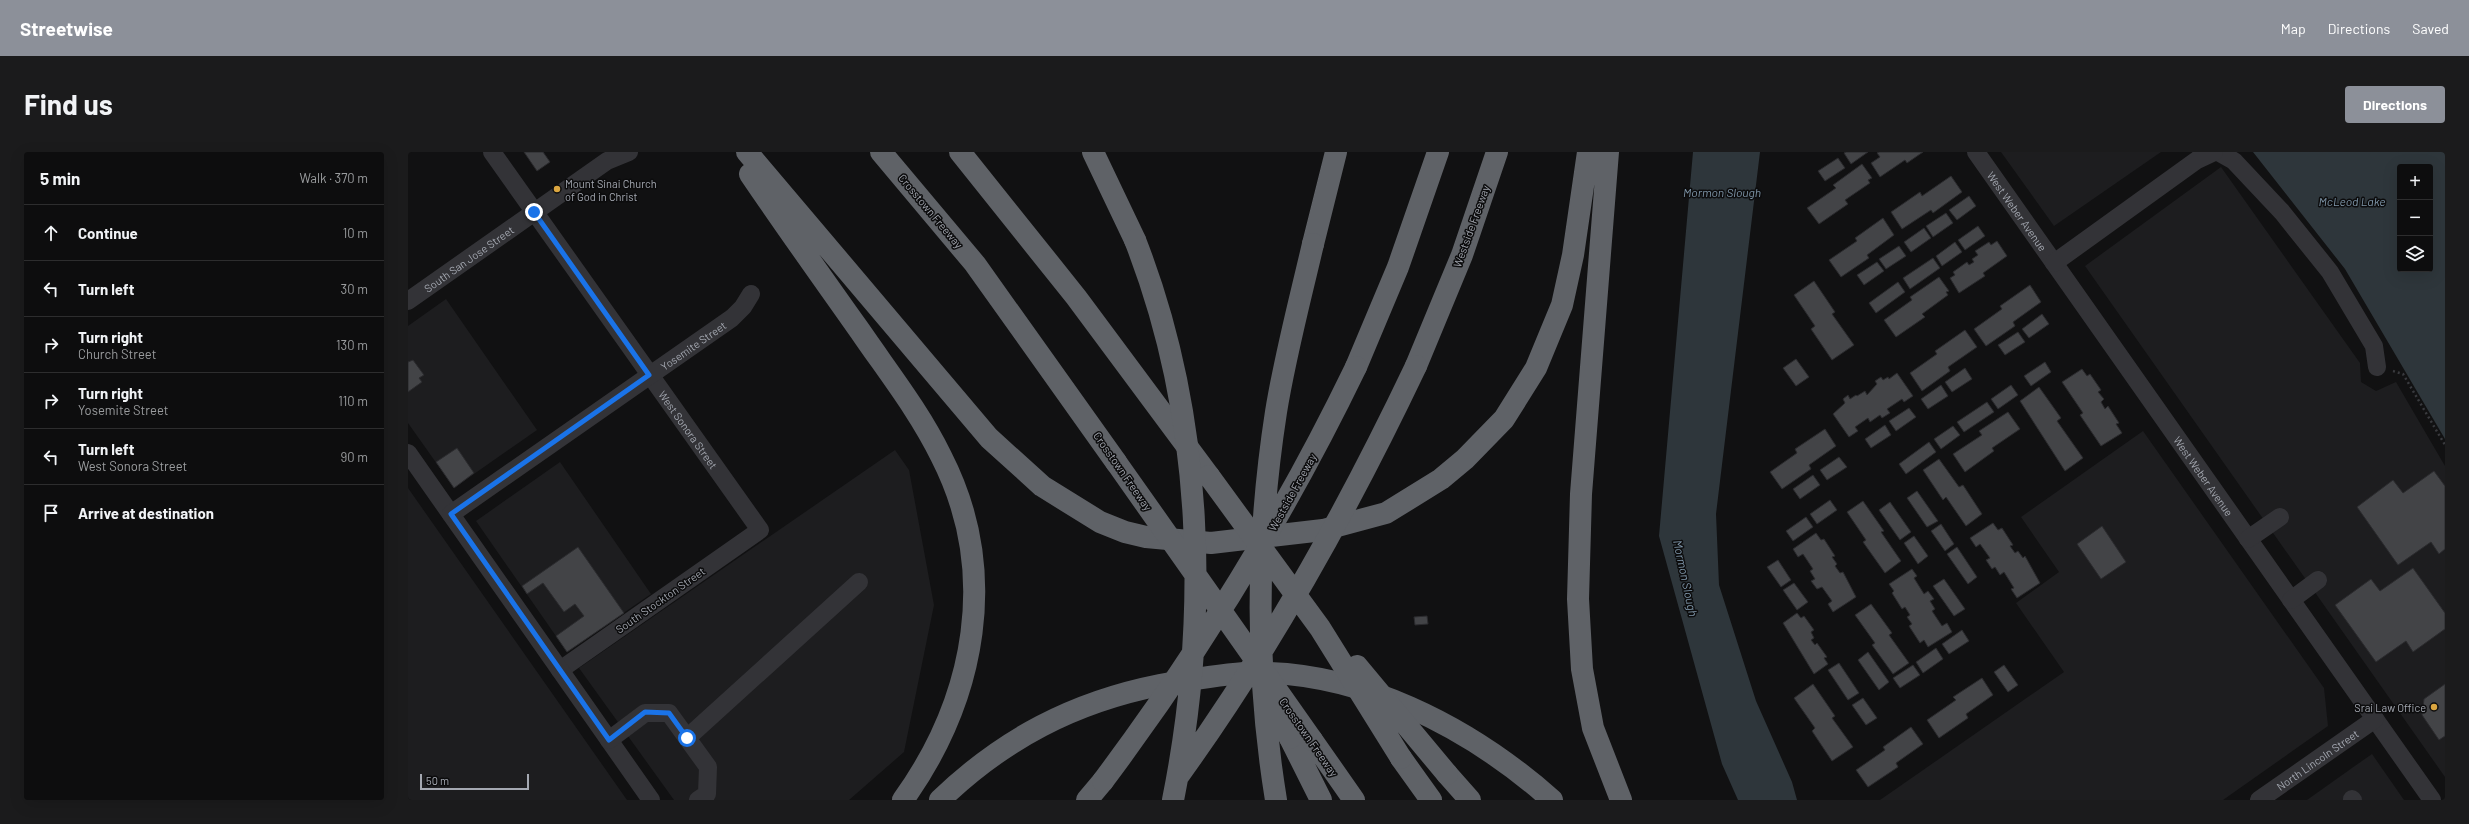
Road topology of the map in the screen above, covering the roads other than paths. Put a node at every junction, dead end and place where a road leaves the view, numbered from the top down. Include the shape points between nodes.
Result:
1 (492, 152) edge
2 (629, 152) edge
3 (734, 152) edge
4 (747, 152) edge
5 (881, 152) edge
6 (960, 152) edge
7 (1093, 152) edge
8 (1336, 152) edge
9 (1438, 152) edge
10 (1497, 152) edge
11 (1588, 152) edge
12 (1608, 152) edge
13 (1976, 152) edge
14 (2214, 152) edge
15 (2218, 152) edge
16 (534, 212) junction
17 (2054, 263) junction
18 (751, 294) dead end
19 (408, 301) edge
20 (2377, 367) road end
21 (649, 375) junction
22 (408, 453) edge
23 (451, 514) junction
24 (2280, 517) dead end
25 (760, 530) joint
26 (2248, 539) junction
27 (2318, 580) dead end
28 (859, 582) dead end
29 (2291, 600) junction
30 (1232, 626) junction
31 (1320, 628) junction
32 (560, 670) junction
33 (2375, 719) junction
34 (687, 738) junction
35 (609, 740) junction
36 (651, 800) edge
37 (698, 800) edge
38 (903, 800) edge
39 (940, 800) edge
40 (1087, 800) edge
41 (1161, 800) edge
42 (1173, 800) edge
43 (1276, 800) edge
44 (1321, 800) edge
45 (1354, 800) edge
46 (1431, 800) edge
47 (1470, 800) edge
48 (1552, 800) edge
49 (1621, 800) edge
50 (2259, 800) edge
51 (2432, 800) edge

1 - 16 street, West Sonora Street
2 - 16 street, South San Jose Street via 607,161
3 - 38 highway via 927,429 942,457 959,500 971,556 974,606 964,678 946,729 923,772
4 - 11 highway via 989,438 1042,486 1100,522 1125,532 1146,537 1211,543 1323,530 1386,513 1441,479 1465,459 1504,419 1536,368 1562,305 1574,247
5 - 30 highway, Crosstown Freeway, bridge via 975,264
6 - 31 highway, bridge via 1076,297
7 - 42 highway, bridge via 1135,240 1162,315 1179,387 1188,446 1193,502 1194,590 1191,667
8 - 43 highway, bridge via 1276,411 1264,509 1260,639 1267,742
9 - 40 highway, Westside Freeway, bridge via 1398,266 1356,367 1301,476 1240,583 1174,684
10 - 41 highway, Westside Freeway, bridge via 1462,255 1416,366 1360,480 1299,592 1232,698
12 - 49 highway via 1581,494 1578,599 1582,670 1593,728
13 - 17 street, West Weber Avenue
14 - 17 street via 2197,160
15 - 20 street via 2234,161 2277,207 2330,272 2374,346
16 - 19 street, South San Jose Street
16 - 21 street, West Sonora Street
17 - 26 street, West Weber Avenue
18 - 21 street, Yosemite Street via 732,318
21 - 23 street, Yosemite Street
21 - 25 street, West Sonora Street
22 - 23 street
23 - 32 street
24 - 26 street
25 - 32 street, South Stockton Street
26 - 29 street, West Weber Avenue
27 - 29 street
28 - 34 street
29 - 33 street, West Weber Avenue
30 - 44 highway, bridge
30 - 45 highway, Crosstown Freeway, bridge
31 - 46 highway, bridge via 1401,758
31 - 47 highway, bridge via 1358,667
32 - 35 street
33 - 50 street, North Lincoln Street
33 - 51 street, West Weber Avenue
34 - 35 street via 669,713 645,712
34 - 37 street via 708,767 707,794
35 - 36 street
39 - 48 highway via 989,758 1025,733 1055,718 1130,691 1197,678 1245,673 1281,674 1315,679 1361,690 1404,705 1444,724 1492,752

